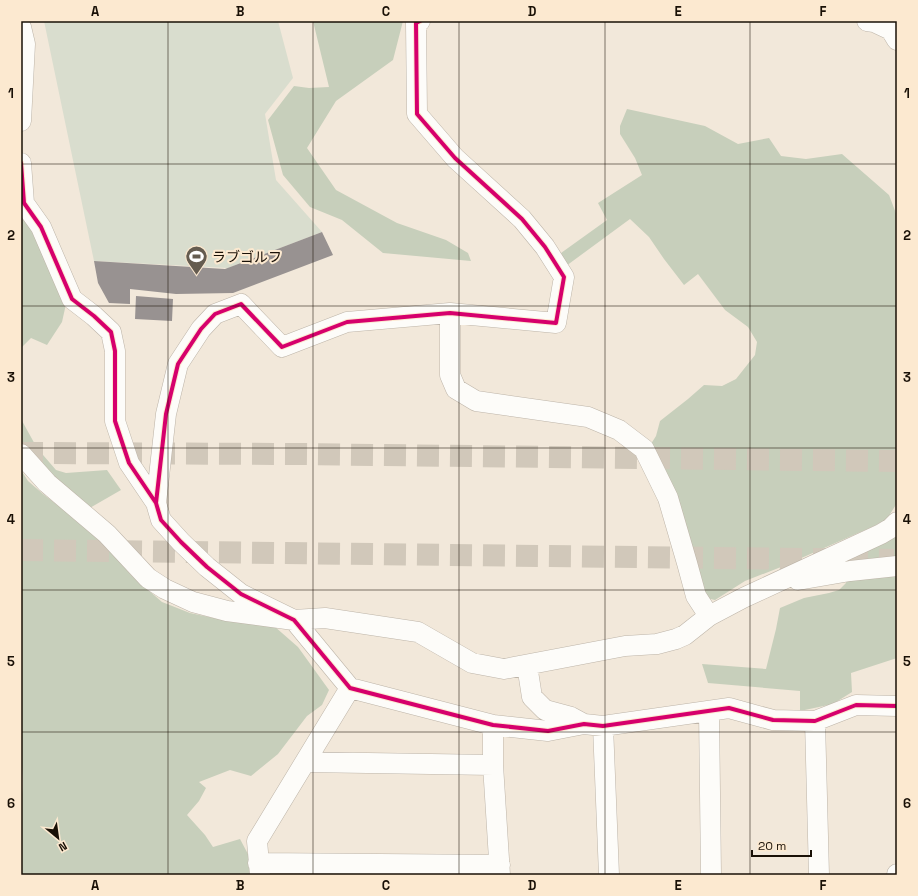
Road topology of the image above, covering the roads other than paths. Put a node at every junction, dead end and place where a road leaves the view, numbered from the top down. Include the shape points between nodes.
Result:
1 (420, 21) edge
2 (867, 21) edge
3 (21, 27) edge
4 (897, 40) edge
5 (21, 121) edge
6 (21, 163) edge
7 (450, 313) junction
8 (21, 454) edge
9 (156, 503) junction
10 (897, 522) edge
11 (897, 566) edge
12 (774, 584) junction
13 (709, 616) junction
14 (294, 620) junction
15 (527, 665) junction
16 (350, 688) junction
17 (897, 706) edge
18 (709, 711) junction
19 (815, 721) junction
20 (492, 725) junction
21 (593, 725) junction
22 (305, 762) junction
23 (492, 765) junction
24 (259, 869) edge
25 (500, 870) edge
26 (609, 875) edge
27 (711, 875) edge
28 (819, 875) edge

1 - 7 street via 416,23 417,114 455,158 522,219 545,246 564,277 556,323
2 - 4 street via 891,30
3 - 5 street via 25,44
6 - 9 street via 24,203 41,227 72,299 112,332 116,351 115,421 129,464
7 - 9 street via 347,322 282,347 241,304 215,314 201,329 178,364 166,414
7 - 13 street via 450,375 456,389 476,401 588,417 619,430 644,449 668,498 696,596
8 - 14 street via 47,483 107,534 148,578 165,589 194,602 227,611
9 - 14 street via 160,520 207,567 241,594
10 - 12 street via 881,534
11 - 12 street
12 - 13 street
13 - 15 street via 676,640 625,646
14 - 15 street via 324,618 418,632 472,663 504,668
14 - 16 street
15 - 21 street via 532,697 545,710
16 - 20 street
16 - 22 street
17 - 19 street via 856,705
18 - 19 street via 729,708 773,720
18 - 21 street
18 - 27 street
19 - 28 street
20 - 21 street via 548,731
20 - 23 street
21 - 26 street
22 - 23 street
22 - 24 street via 257,841
23 - 25 street
24 - 25 street

